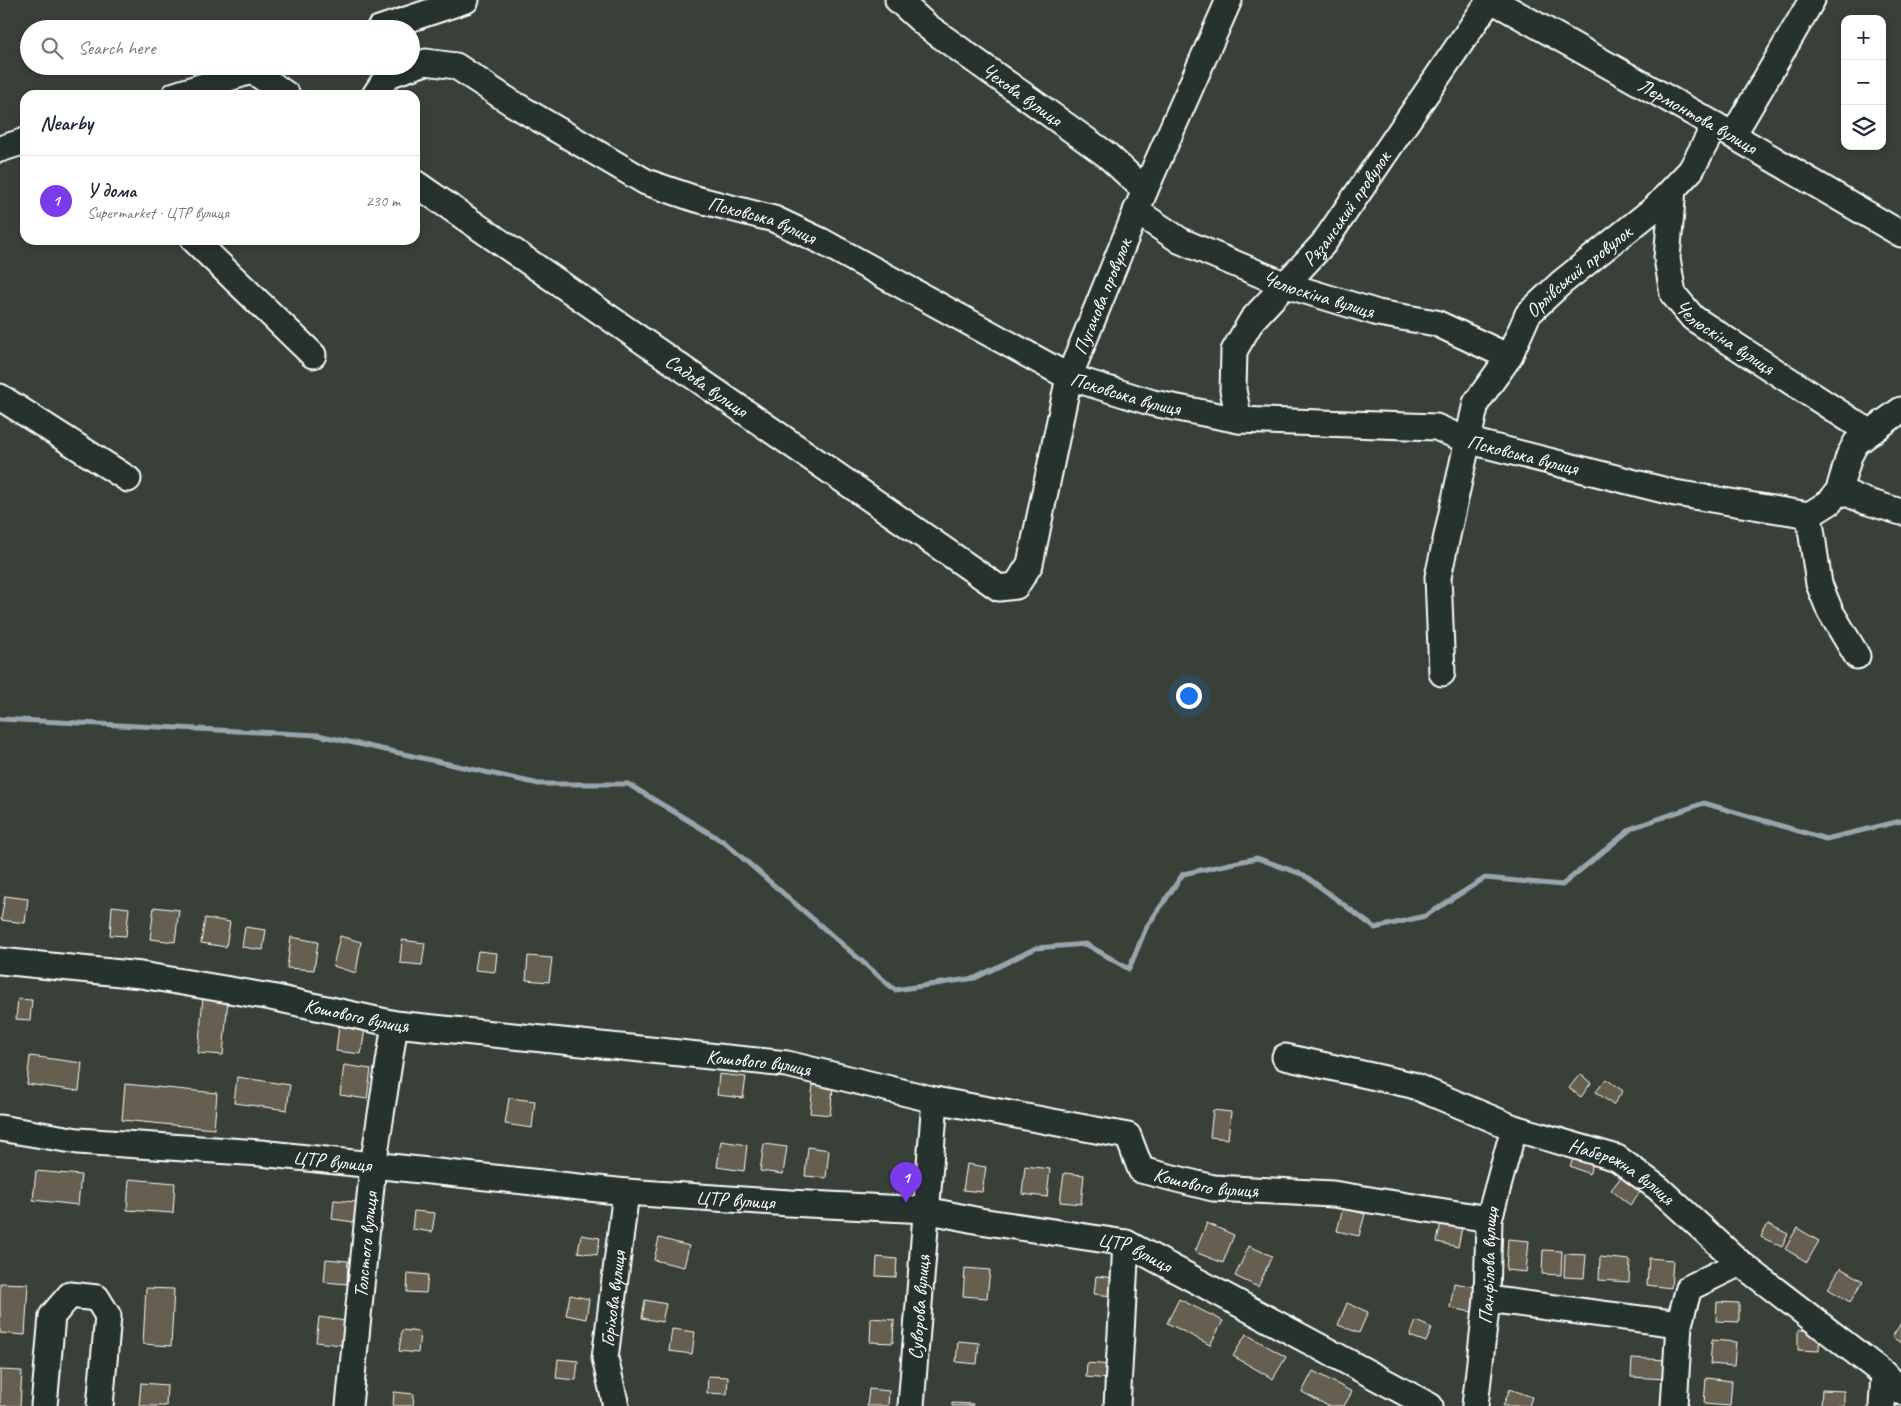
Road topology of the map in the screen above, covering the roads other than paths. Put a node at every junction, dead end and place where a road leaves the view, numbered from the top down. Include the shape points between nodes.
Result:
1 (466, 0) edge
2 (898, 0) edge
3 (1229, 0) edge
4 (1491, 0) edge
5 (1812, 0) edge
6 (406, 20) edge
7 (420, 64) edge
8 (238, 75) edge
9 (267, 75) edge
10 (388, 75) edge
11 (191, 90) edge
12 (283, 90) edge
13 (378, 90) edge
14 (1724, 130) junction
15 (20, 143) edge
16 (0, 149) edge
17 (420, 186) edge
18 (1673, 189) junction
19 (1140, 201) junction
20 (1901, 234) edge
21 (199, 245) edge
22 (1286, 286) junction
23 (313, 355) dead end
24 (1509, 357) junction
25 (1069, 376) junction
26 (0, 397) edge
27 (1901, 410) edge
28 (1239, 420) junction
29 (1870, 432) junction
30 (1466, 440) junction
31 (128, 479) dead end
32 (1839, 490) junction
33 (1901, 512) edge
34 (1809, 515) junction
35 (999, 588) joint
36 (1857, 656) dead end
37 (1442, 673) dead end
38 (0, 961) edge
39 (395, 1024) junction
40 (1284, 1057) dead end
41 (935, 1100) junction
42 (0, 1128) edge
43 (1514, 1128) junction
44 (373, 1166) junction
45 (626, 1192) junction
46 (926, 1210) junction
47 (1489, 1219) junction
48 (1126, 1243) junction
49 (1740, 1263) junction
50 (1486, 1299) junction
51 (1679, 1324) junction
52 (1884, 1374) junction
53 (1901, 1392) edge
54 (44, 1406) edge
55 (100, 1406) edge
56 (349, 1406) edge
57 (616, 1406) edge
58 (911, 1406) edge
59 (1117, 1406) edge
60 (1430, 1406) edge
61 (1475, 1406) edge
62 (1674, 1406) edge
63 (1882, 1406) edge

1 - 6 street
2 - 19 street, Чехова вулиця via 927,26 1107,155
3 - 19 street, Пугачова провулок
4 - 14 street, Лєрмонтова вулиця
4 - 22 street, Рязанський провулок via 1323,244
5 - 14 street, Орлівський провулок
7 - 25 street, Псковська вулиця via 456,66 646,182 774,219 821,241
8 - 11 street
9 - 12 street
10 - 13 street, Псковська вулиця
14 - 18 street, Орлівський провулок
14 - 20 street, Лєрмонтова вулиця
15 - 16 street
17 - 35 street, Садова вулиця
18 - 24 street, Орлівський провулок via 1655,208 1561,283 1528,314
18 - 29 street, Челюскіна вулиця via 1667,258 1673,294 1693,318
19 - 22 street, Челюскіна вулиця via 1181,241
19 - 25 street, Пугачова провулок
21 - 23 street
22 - 24 street, Челюскіна вулиця via 1378,312 1436,323
22 - 28 street, Рязанський провулок via 1252,320 1234,351 1233,390
24 - 30 street, Орлівський провулок via 1476,402
25 - 28 street, Псковська вулиця via 1153,403
25 - 35 street, Пугачова провулок via 1030,564 1016,586
26 - 31 street
27 - 29 street
28 - 30 street, Псковська вулиця via 1436,427
29 - 32 street via 1856,443 1849,456
30 - 34 street, Псковська вулиця via 1676,493
30 - 37 street, Орлівський провулок via 1438,577
32 - 33 street via 1865,502
32 - 34 street via 1830,502
34 - 36 street via 1819,584 1830,611
38 - 39 street, Кошового вулиця via 141,975 271,997
39 - 41 street, Кошового вулиця via 787,1064
39 - 44 street, Толстого вулиця
40 - 43 street, Набережна вулиця via 1412,1085
41 - 46 street, Суворова вулиця
41 - 47 street, Кошового вулиця via 1128,1136 1141,1170 1213,1188 1333,1194
42 - 44 street, ЦТР вулиця via 78,1141 260,1153
43 - 47 street, Панфілова вулиця
43 - 49 street, Набережна вулиця via 1617,1158 1658,1188
44 - 45 street, ЦТР вулиця
44 - 56 street, Толстого вулиця
45 - 46 street, ЦТР вулиця
45 - 57 street, Горіхова вулиця via 606,1358
46 - 48 street, ЦТР вулиця
46 - 58 street, Суворова вулиця
47 - 50 street, Панфілова вулиця
48 - 59 street
48 - 60 street, ЦТР вулиця
49 - 51 street via 1689,1288
49 - 52 street, Набережна вулиця
50 - 51 street
50 - 61 street, Панфілова вулиця
51 - 62 street
52 - 53 street, Набережна вулиця
52 - 63 street
54 - 55 street via 52,1316 70,1296 97,1298 108,1316

